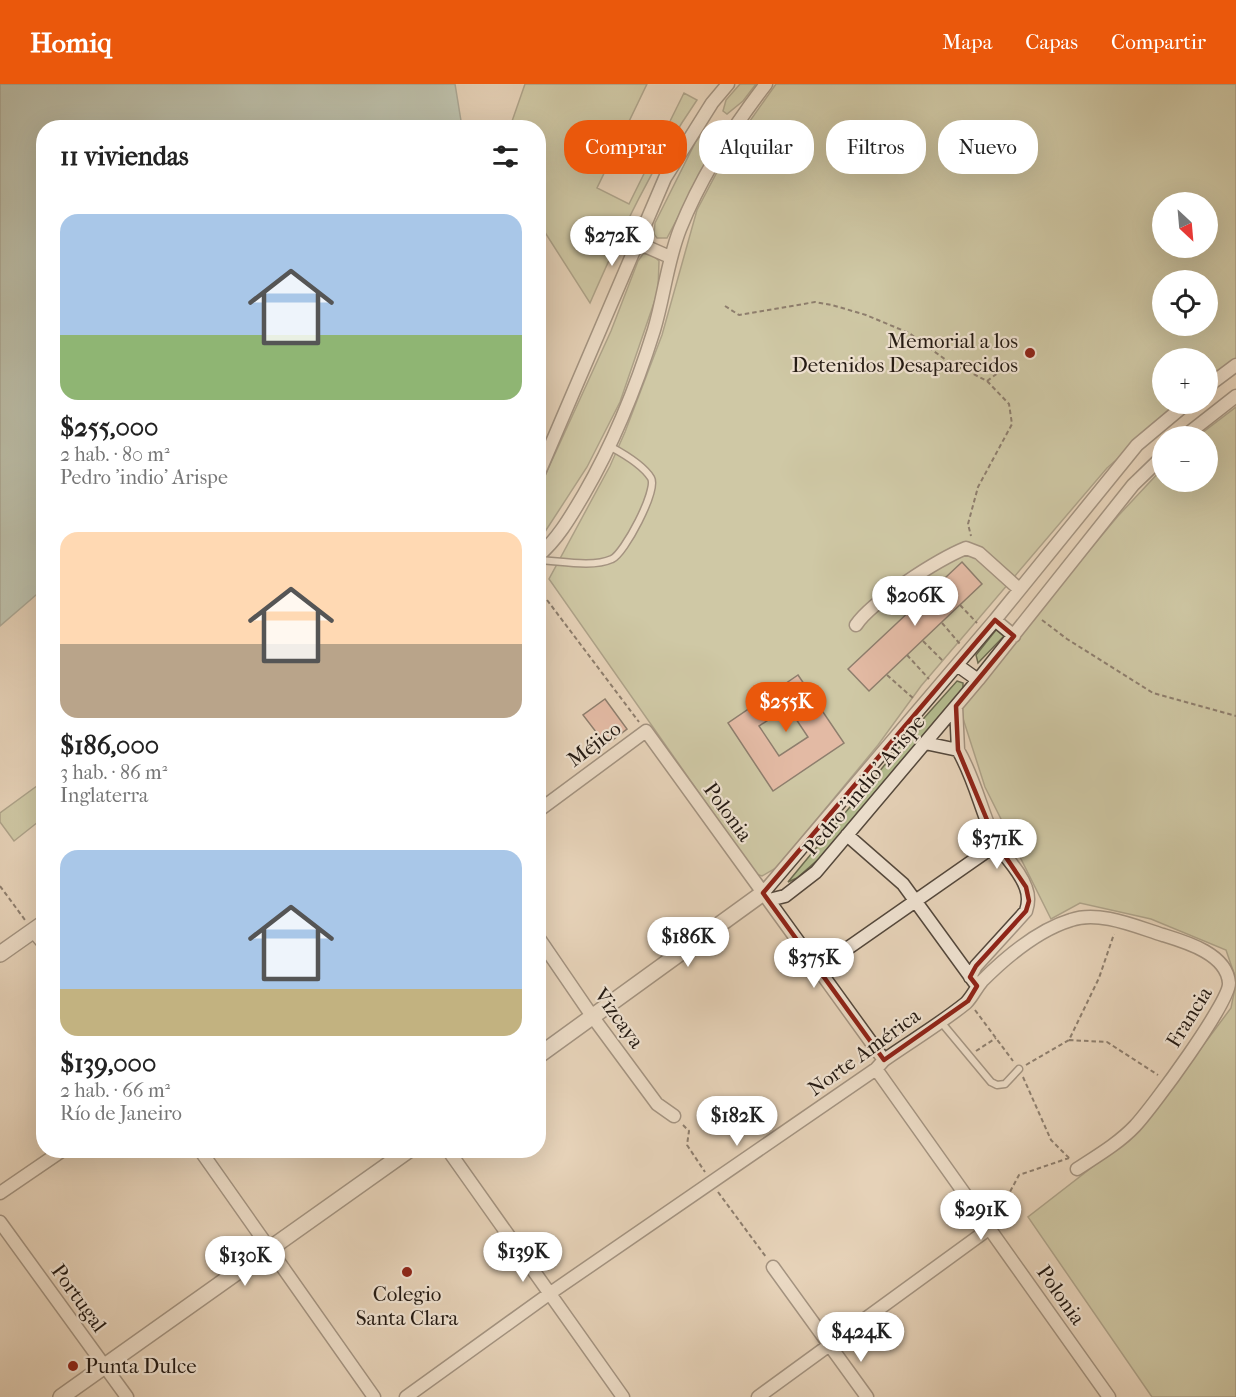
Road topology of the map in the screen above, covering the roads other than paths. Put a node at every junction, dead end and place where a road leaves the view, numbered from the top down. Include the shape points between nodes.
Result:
1 (728, 84) edge
2 (766, 84) edge
3 (638, 243) junction
4 (670, 257) junction
5 (1236, 365) edge
6 (1218, 378) edge
7 (1236, 396) edge
8 (1174, 414) edge
9 (1198, 426) edge
10 (610, 447) junction
11 (546, 456) edge
12 (1152, 467) edge
13 (546, 548) edge
14 (546, 559) edge
15 (1019, 589) junction
16 (995, 620) junction
17 (856, 625) dead end
18 (1014, 636) junction
19 (955, 668) junction
20 (978, 680) junction
21 (956, 706) junction
22 (646, 731) joint
23 (925, 743) junction
24 (958, 750) junction
25 (546, 805) edge
26 (847, 835) junction
27 (997, 844) junction
28 (766, 896) junction
29 (916, 899) junction
30 (1073, 919) joint
31 (36, 928) edge
32 (546, 949) edge
33 (0, 954) edge
34 (818, 969) junction
35 (974, 981) junction
36 (592, 1016) junction
37 (941, 1021) junction
38 (546, 1050) edge
39 (880, 1064) junction
40 (1019, 1069) road end
41 (674, 1116) dead end
42 (51, 1158) edge
43 (205, 1158) edge
44 (398, 1158) edge
45 (454, 1158) edge
46 (1077, 1169) road end
47 (0, 1193) edge
48 (0, 1222) edge
49 (990, 1228) junction
50 (268, 1250) junction
51 (773, 1267) dead end
52 (549, 1294) junction
53 (831, 1346) junction
54 (105, 1366) junction
55 (1104, 1395) edge
56 (62, 1397) edge
57 (127, 1397) edge
58 (374, 1397) edge
59 (406, 1397) edge
60 (623, 1397) edge
61 (758, 1397) edge
62 (867, 1397) edge

1 - 3 street via 666,178
2 - 4 street via 737,121 714,161
3 - 4 street
3 - 11 street
4 - 10 street via 654,330
5 - 6 street
7 - 9 street
8 - 15 street, Pedro 'indio' Arispe via 1137,445
10 - 13 street via 570,519
10 - 14 lane via 631,460 651,479 652,485 626,544 616,558 602,563
12 - 18 street, Pedro 'indio' Arispe via 1133,485
15 - 16 street, Pedro 'indio' Arispe
15 - 17 street via 966,548 911,581
16 - 18 street
16 - 19 street, Pedro 'indio' Arispe
18 - 20 street, Pedro 'indio' Arispe
19 - 20 street
19 - 28 street, Pedro 'indio' Arispe
20 - 21 street, Pedro 'indio' Arispe
21 - 23 street, Pedro 'indio' Arispe
21 - 24 street
22 - 25 street, Méjico
22 - 28 street, Polonia
23 - 24 street
23 - 26 street, Pedro 'indio' Arispe
24 - 27 street
26 - 28 street, Pedro 'indio' Arispe via 802,885 785,896
26 - 29 street
27 - 29 street
27 - 35 street via 1026,887 1029,901 1026,910 976,966
28 - 34 street, Polonia
28 - 36 street
29 - 34 street
29 - 35 street
30 - 35 street, Norte América via 1049,930
30 - 46 street, Francia via 1118,922 1190,945 1218,961 1228,976 1226,996 1169,1083 1123,1137
31 - 33 street
32 - 36 street, Vizcaya
34 - 39 street, Polonia
35 - 37 street, Norte América via 968,1001
36 - 38 street
36 - 41 street, Vizcaya via 657,1104
37 - 39 street, Norte América
37 - 40 lane via 991,1082 1005,1083
39 - 49 street, Polonia
39 - 52 street, Norte América
42 - 47 street
43 - 50 street
44 - 50 street
45 - 52 street
48 - 54 street, Portugal
49 - 53 street
49 - 55 street, Polonia
50 - 54 street
50 - 58 street
51 - 53 street
52 - 59 street, Norte América
52 - 60 street
53 - 61 street
53 - 62 street
54 - 56 street
54 - 57 street, Portugal

